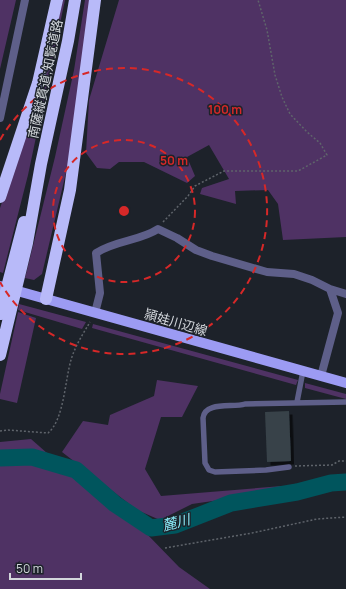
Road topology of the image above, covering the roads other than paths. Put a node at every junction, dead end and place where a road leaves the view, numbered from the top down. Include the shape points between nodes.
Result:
1 (25, 0) edge
2 (58, 0) edge
3 (75, 0) edge
4 (95, 0) edge
5 (0, 118) edge
6 (0, 197) edge
7 (0, 286) edge
8 (330, 289) junction
9 (346, 294) edge
10 (46, 299) junction
11 (4, 309) edge
12 (95, 313) junction
13 (0, 355) edge
14 (303, 371) junction
15 (321, 376) junction
16 (346, 383) edge
17 (297, 402) junction
18 (346, 402) edge
19 (289, 467) road end

1 - 5 street
2 - 6 highway via 38,83
3 - 11 highway, 南薩縦貫道;知覧道路 via 42,164
4 - 10 highway via 70,190
7 - 10 main road, 頴娃川辺線
8 - 9 street
8 - 12 street via 294,274 267,272 212,256 158,229 145,236 105,248 96,254 100,293
8 - 15 street via 338,313
10 - 12 main road, 頴娃川辺線
11 - 13 highway, 南薩縦貫道;知覧道路
12 - 14 main road, 頴娃川辺線
14 - 15 main road, 頴娃川辺線
14 - 17 lane
15 - 16 main road, 頴娃川辺線
17 - 18 lane
17 - 19 lane via 211,407 204,416 205,463 209,470 215,472

